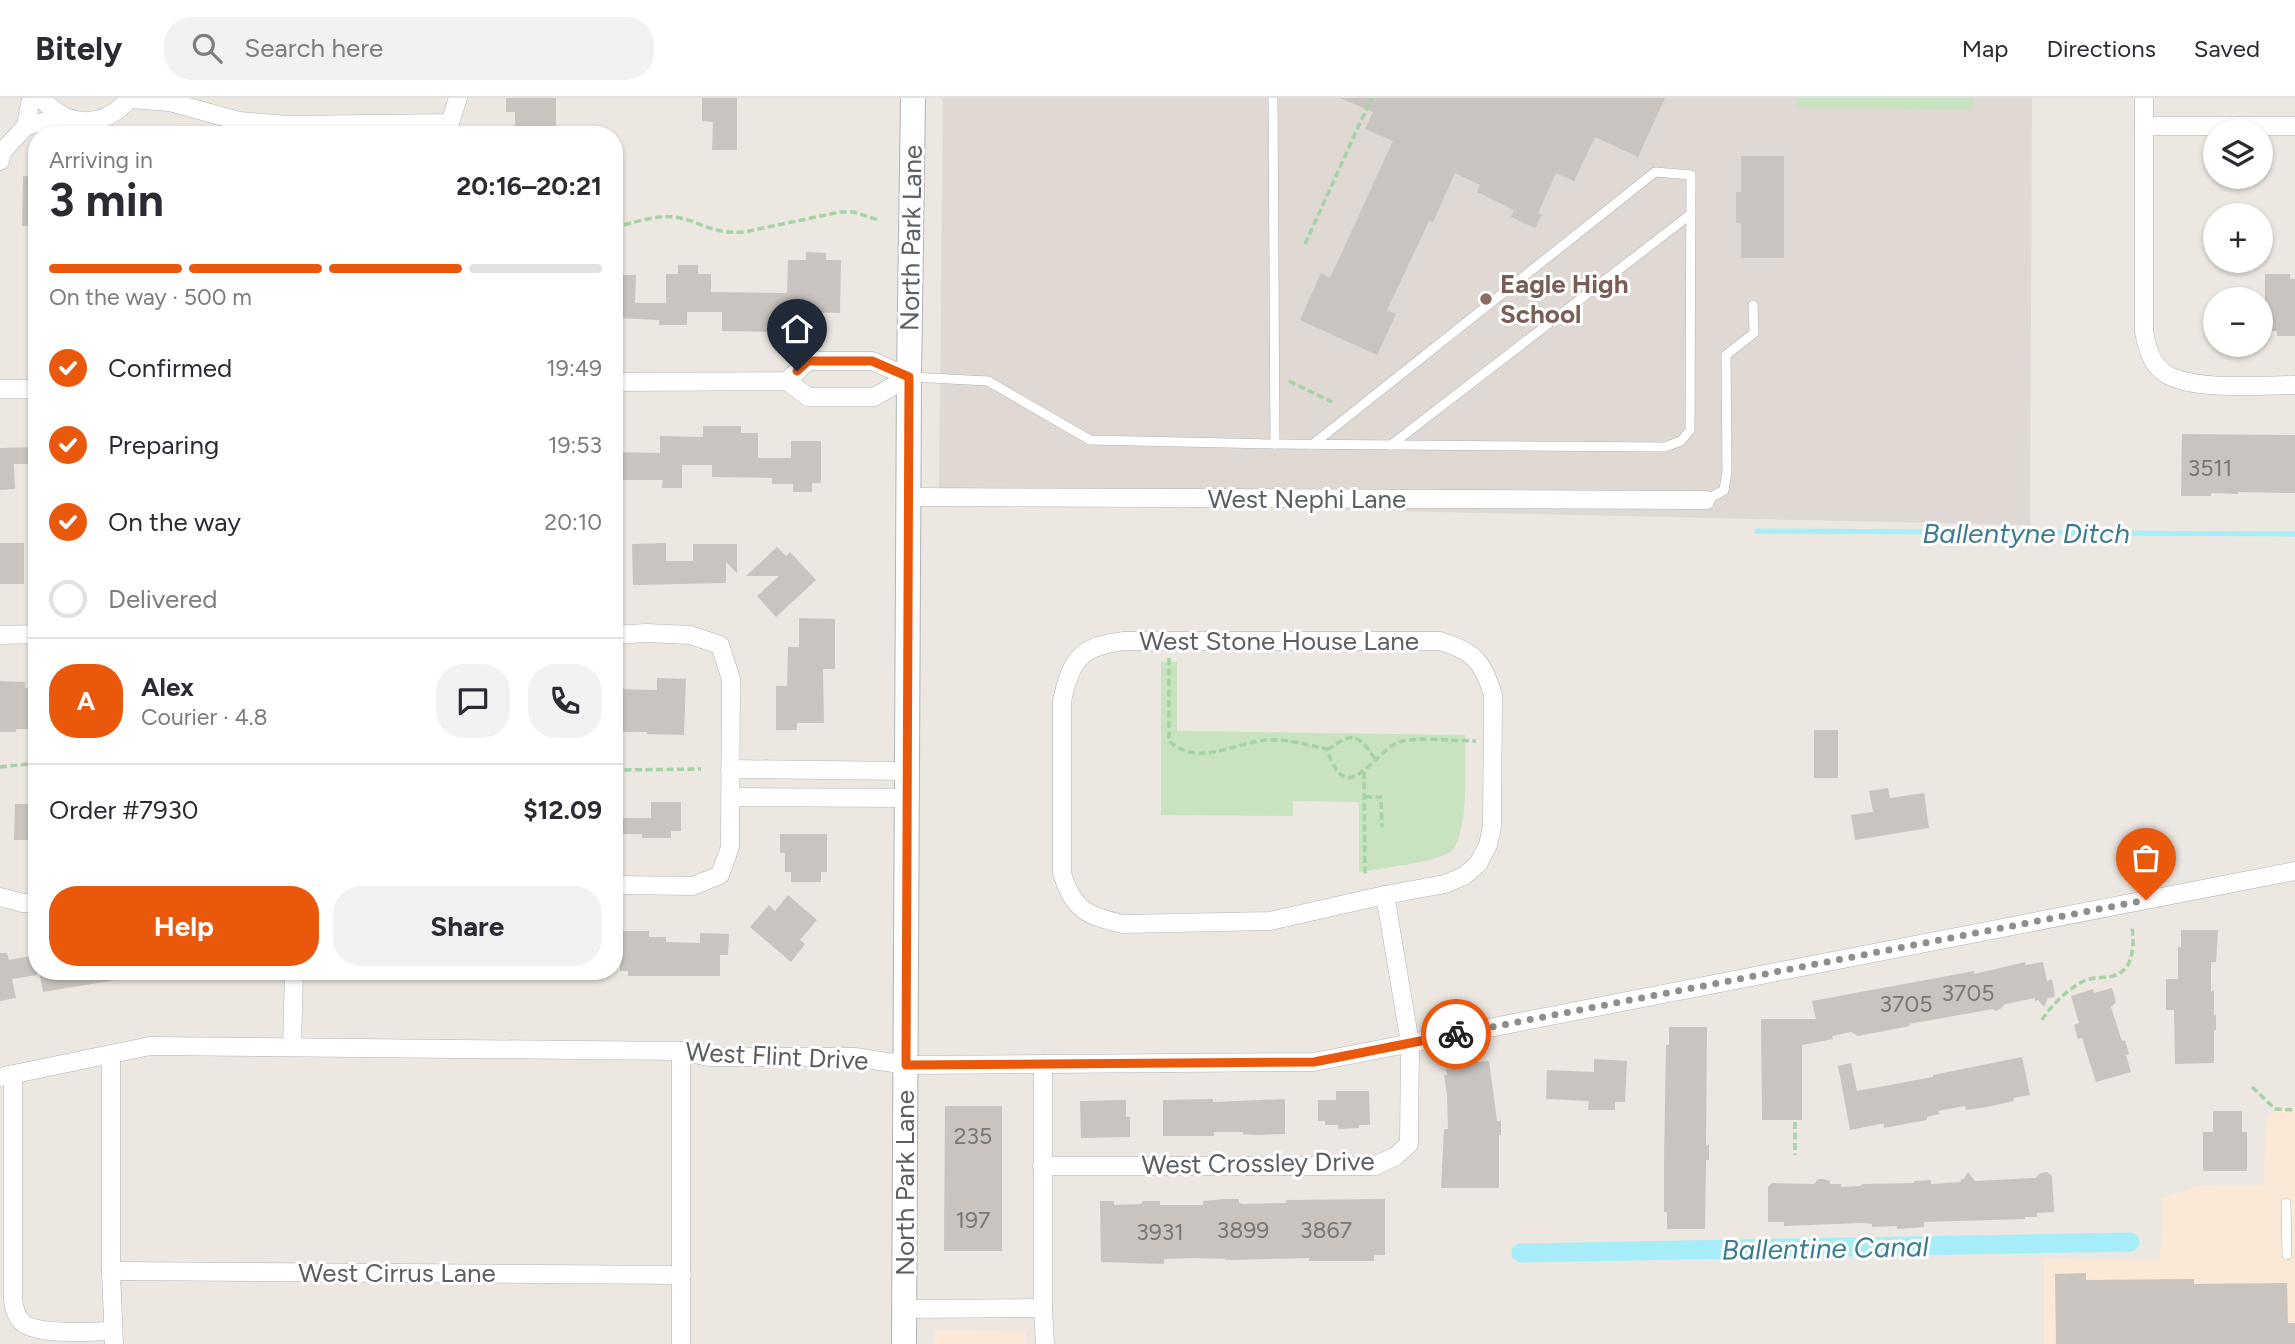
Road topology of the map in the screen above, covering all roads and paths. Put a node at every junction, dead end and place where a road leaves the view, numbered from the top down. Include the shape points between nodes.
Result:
1 (31, 98) edge
2 (41, 98) edge
3 (130, 98) edge
4 (457, 98) edge
5 (913, 98) edge
6 (1273, 98) edge
7 (1369, 98) edge
8 (2144, 98) edge
9 (168, 100) edge
10 (64, 117) junction
11 (26, 126) junction
12 (2144, 126) junction
13 (2295, 126) edge
14 (0, 161) edge
15 (1691, 214) junction
16 (878, 220) dead end
17 (623, 225) edge
18 (1305, 244) dead end
19 (1753, 306) dead end
20 (909, 377) junction
21 (787, 381) junction
22 (1289, 381) dead end
23 (623, 382) edge
24 (2295, 385) edge
25 (0, 389) edge
26 (28, 389) edge
27 (1332, 402) dead end
28 (1275, 444) junction
29 (1312, 445) junction
30 (1391, 445) junction
31 (909, 497) junction
32 (1706, 500) joint
33 (28, 634) edge
34 (623, 634) edge
35 (0, 635) edge
36 (1168, 651) dead end
37 (1476, 741) dead end
38 (1327, 749) junction
39 (1376, 760) junction
40 (28, 764) edge
41 (0, 767) edge
42 (701, 769) dead end
43 (730, 769) junction
44 (623, 770) edge
45 (908, 771) junction
46 (1364, 772) junction
47 (730, 797) junction
48 (1364, 797) junction
49 (907, 798) junction
50 (1382, 827) dead end
51 (2295, 871) edge
52 (1365, 874) dead end
53 (623, 885) edge
54 (1385, 895) junction
55 (0, 897) edge
56 (28, 903) edge
57 (2132, 926) dead end
58 (294, 980) edge
59 (2042, 1020) dead end
60 (1410, 1043) junction
61 (292, 1047) junction
62 (681, 1051) junction
63 (111, 1054) junction
64 (1043, 1064) junction
65 (906, 1065) junction
66 (6, 1075) edge
67 (2252, 1087) dead end
68 (2295, 1110) edge
69 (1795, 1122) dead end
70 (1795, 1155) dead end
71 (1042, 1166) junction
72 (2287, 1203) dead end
73 (2287, 1255) dead end
74 (111, 1271) junction
75 (682, 1275) junction
76 (1043, 1308) junction
77 (904, 1309) junction
78 (113, 1338) edge
79 (681, 1344) edge
80 (904, 1344) edge
81 (1045, 1344) edge

1 - 11 street
2 - 10 street
3 - 9 street
3 - 10 street via 117,112 100,119
4 - 9 street via 450,123 288,125 239,121
5 - 20 street, North Park Lane
6 - 28 lane
7 - 18 path
8 - 12 street
10 - 11 street
11 - 14 street via 2,152
12 - 13 street
12 - 24 street via 2144,332 2150,355 2160,370 2194,384
15 - 29 lane via 1691,175 1655,172
15 - 30 lane
15 - 30 lane via 1690,430 1681,441 1665,447
16 - 17 path via 841,212 729,233 666,216
19 - 32 lane via 1754,333 1726,355 1724,490
20 - 21 street via 874,397 808,397
20 - 21 street via 872,361 808,361
20 - 28 lane via 988,381 1090,440
20 - 31 street, North Park Lane
21 - 23 street
22 - 27 path
25 - 26 street
28 - 29 lane
29 - 30 lane
31 - 32 street, West Nephi Lane
31 - 45 street, North Park Lane
33 - 35 street
34 - 43 street via 690,635 720,645 731,678
36 - 38 path via 1168,735 1174,746 1199,754 1283,740
37 - 39 path via 1402,741
38 - 39 path via 1356,738
38 - 46 path via 1333,767 1342,774 1351,777
39 - 46 path
40 - 41 path
42 - 44 path
43 - 45 street
43 - 47 street
45 - 49 street, North Park Lane
46 - 48 path
47 - 49 street
47 - 53 street via 730,847 720,875 693,886
48 - 50 path via 1381,797
48 - 52 path
49 - 65 street, North Park Lane
51 - 60 street, West Flint Drive
54 - 54 street, West Stone House Lane via 1270,921 1122,924 1080,909 1067,891 1062,873 1062,701 1067,677 1080,657 1100,644 1125,641 1440,641 1462,648 1488,676 1493,695 1488,845 1478,864 1464,876
54 - 60 street
55 - 56 street
57 - 59 path via 2134,940 2126,970 2077,984
58 - 61 street
60 - 64 street, West Flint Drive via 1314,1062
60 - 71 street, West Crossley Drive via 1409,1144 1375,1166
61 - 62 street, West Flint Drive
61 - 63 street, West Flint Drive via 150,1046
62 - 65 street, West Flint Drive via 709,1057 855,1057
62 - 75 street
63 - 66 street, West Flint Drive
63 - 74 street
64 - 65 street, West Flint Drive
64 - 71 street
65 - 77 street, North Park Lane
66 - 78 street via 13,1299 21,1321 41,1330
67 - 68 path via 2275,1109
69 - 70 path
71 - 76 street
72 - 73 lane
74 - 75 street, West Cirrus Lane
74 - 78 street
75 - 79 street
76 - 77 street
76 - 81 street
77 - 80 street, North Park Lane

